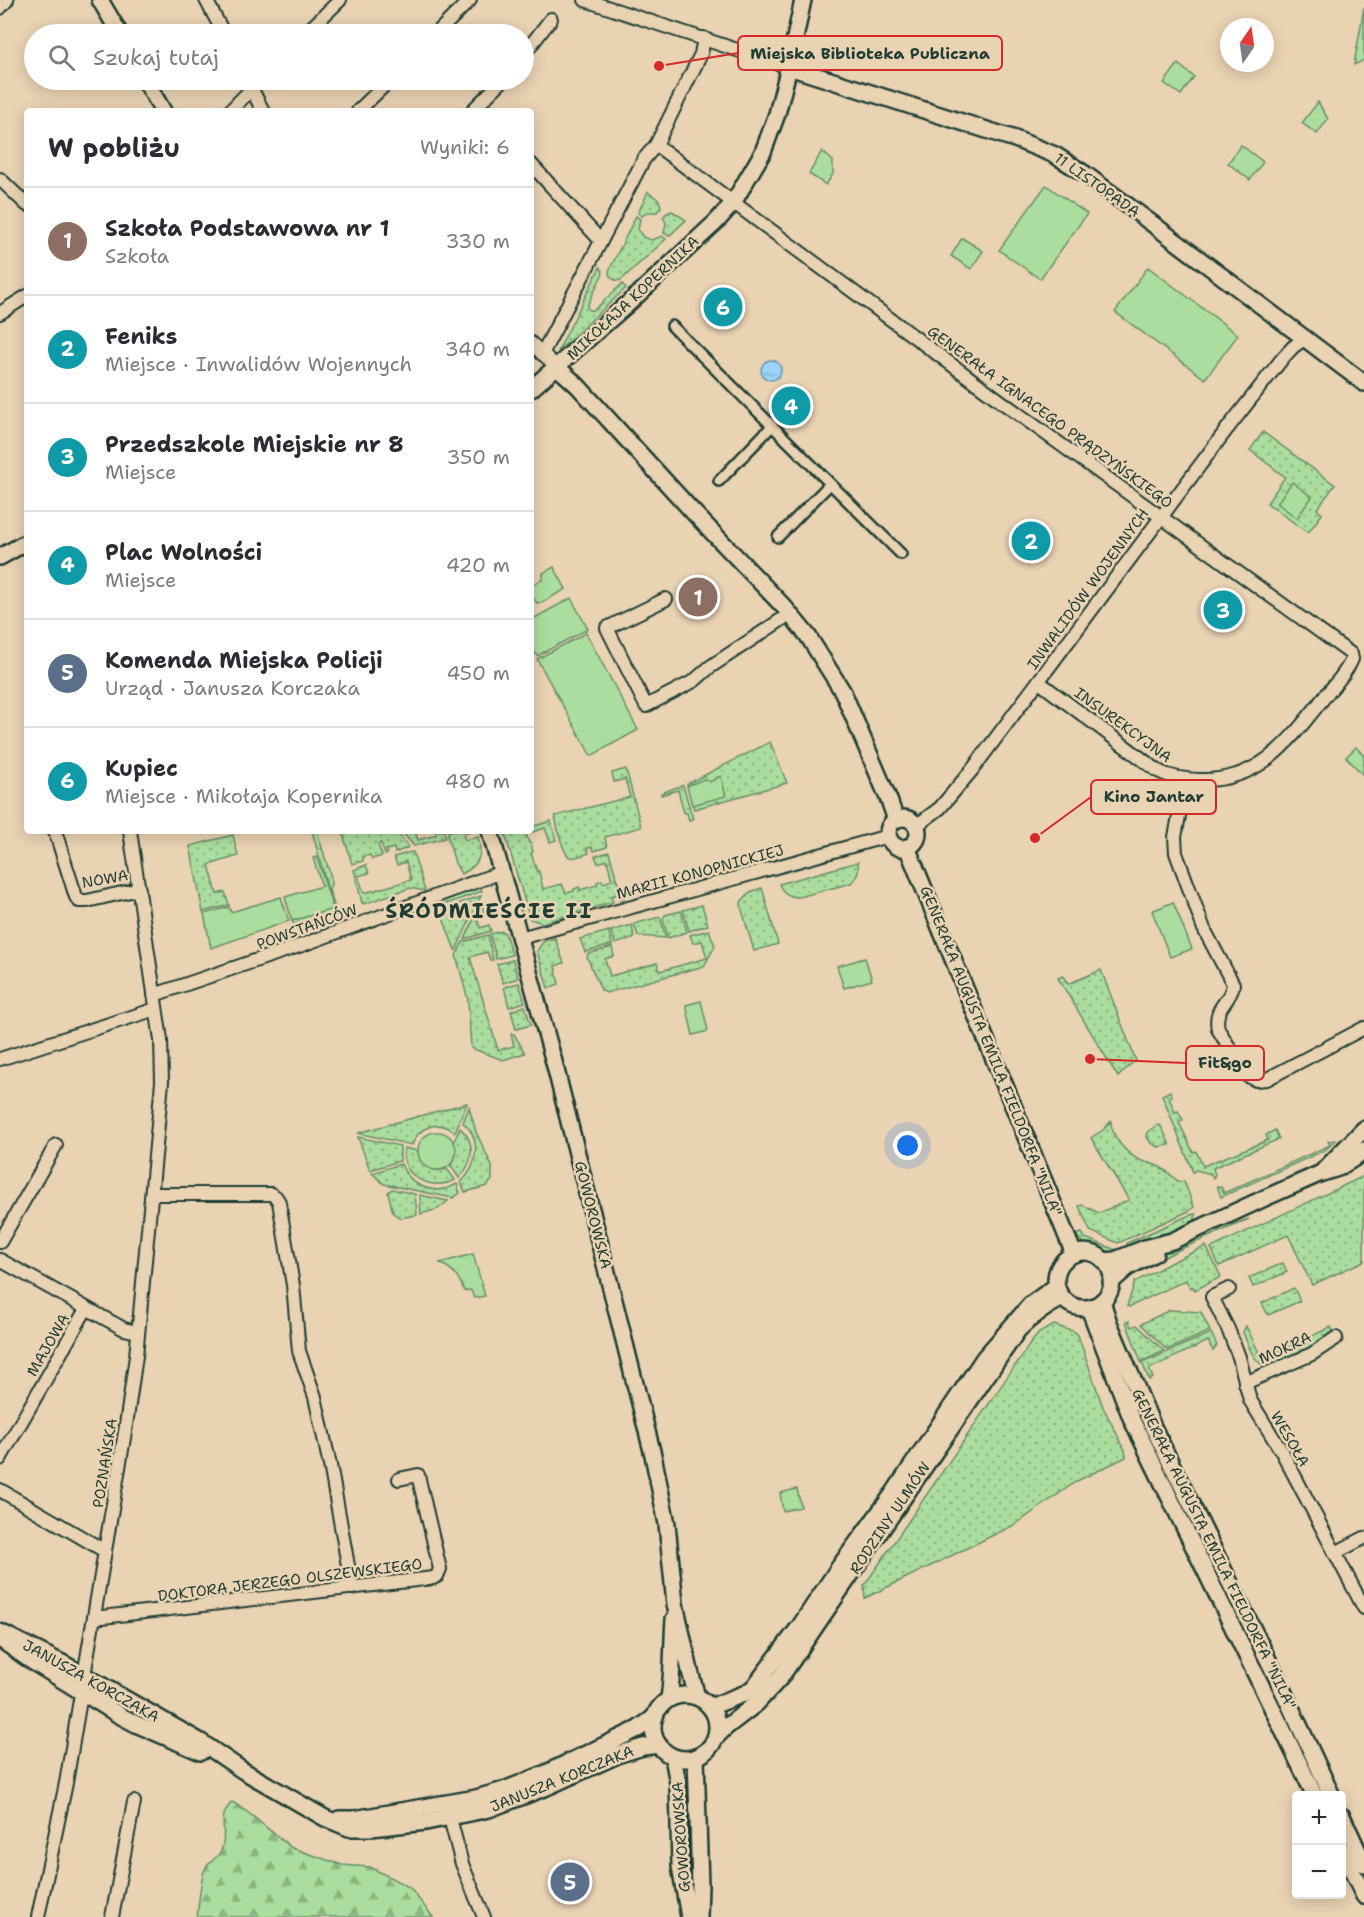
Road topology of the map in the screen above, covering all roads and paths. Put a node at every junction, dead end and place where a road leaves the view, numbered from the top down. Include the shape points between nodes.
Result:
1 (7, 0) edge
2 (100, 0) edge
3 (206, 0) edge
4 (340, 0) edge
5 (470, 0) edge
6 (585, 0) edge
7 (803, 0) edge
8 (622, 5) edge
9 (0, 8) edge
10 (551, 19) dead end
11 (114, 24) edge
12 (219, 24) edge
13 (315, 24) edge
14 (446, 24) edge
15 (704, 38) junction
16 (534, 41) edge
17 (789, 67) junction
18 (151, 90) edge
19 (247, 90) edge
20 (256, 90) edge
21 (380, 90) edge
22 (494, 90) edge
23 (161, 108) edge
24 (232, 108) edge
25 (262, 108) edge
26 (361, 108) edge
27 (479, 108) edge
28 (656, 145) junction
29 (534, 167) edge
30 (0, 179) edge
31 (24, 202) edge
32 (733, 203) junction
33 (601, 241) junction
34 (24, 298) edge
35 (0, 313) edge
36 (672, 326) dead end
37 (1304, 339) junction
38 (534, 346) edge
39 (542, 354) junction
40 (558, 368) junction
41 (1364, 383) edge
42 (534, 388) edge
43 (772, 426) junction
44 (719, 481) dead end
45 (830, 484) junction
46 (1161, 516) junction
47 (778, 537) dead end
48 (24, 544) edge
49 (901, 554) dead end
50 (0, 557) edge
51 (666, 599) dead end
52 (790, 614) junction
53 (1351, 654) joint
54 (1039, 682) junction
55 (1186, 779) junction
56 (896, 820) junction
57 (916, 826) junction
58 (56, 834) edge
59 (130, 834) edge
60 (491, 834) edge
61 (888, 836) junction
62 (907, 847) junction
63 (502, 872) junction
64 (139, 889) junction
65 (520, 938) junction
66 (154, 995) junction
67 (156, 1009) junction
68 (1364, 1028) edge
69 (0, 1059) edge
70 (1364, 1130) edge
71 (56, 1145) dead end
72 (1364, 1150) edge
73 (1319, 1174) junction
74 (152, 1194) junction
75 (1172, 1241) junction
76 (0, 1242) edge
77 (1074, 1254) junction
78 (0, 1260) edge
79 (1104, 1261) junction
80 (1111, 1282) junction
81 (1229, 1289) dead end
82 (1059, 1292) junction
83 (1096, 1304) junction
84 (86, 1309) junction
85 (138, 1332) junction
86 (1336, 1338) dead end
87 (1245, 1383) junction
88 (0, 1459) edge
89 (399, 1479) dead end
90 (0, 1490) edge
91 (1364, 1538) edge
92 (105, 1551) junction
93 (1335, 1552) junction
94 (352, 1588) junction
95 (675, 1604) junction
96 (1364, 1608) edge
97 (94, 1618) junction
98 (0, 1632) edge
99 (0, 1639) edge
100 (84, 1676) junction
101 (81, 1692) junction
102 (697, 1697) junction
103 (669, 1699) junction
104 (710, 1707) junction
105 (655, 1717) junction
106 (716, 1737) junction
107 (659, 1745) junction
108 (674, 1757) junction
109 (696, 1757) junction
110 (242, 1770) junction
111 (1313, 1791) edge
112 (1330, 1791) edge
113 (134, 1802) dead end
114 (325, 1818) junction
115 (450, 1818) junction
116 (1346, 1826) edge
117 (1346, 1860) edge
118 (1364, 1864) edge
119 (1364, 1896) edge
120 (38, 1917) edge
121 (112, 1917) edge
122 (484, 1917) edge
123 (689, 1917) edge
124 (699, 1917) edge

1 - 9 street
2 - 11 street
3 - 12 street
4 - 13 street
5 - 14 street
6 - 8 street
7 - 17 street, MIKOŁAJA KOPERNIKA
8 - 15 street
10 - 16 street
15 - 17 street
15 - 28 street, MIKOŁAJA KOPERNIKA via 701,54
17 - 32 street, MIKOŁAJA KOPERNIKA via 763,152
17 - 37 street, 11 LISTOPADA via 1055,155
18 - 23 street
19 - 24 street
20 - 25 street
21 - 26 street
22 - 27 street
28 - 32 street
28 - 33 street, MIKOŁAJA KOPERNIKA via 646,154
29 - 33 street
30 - 31 street
32 - 40 street, MIKOŁAJA KOPERNIKA
32 - 46 street, GENERAŁA IGNACEGO PRĄDZYŃSKIEGO
33 - 39 street, MIKOŁAJA KOPERNIKA
34 - 35 street
36 - 43 street
37 - 41 street, 11 LISTOPADA
37 - 46 street, INWALIDÓW WOJENNYCH via 1282,359
38 - 39 street
39 - 40 street
40 - 42 street, MIKOŁAJA KOPERNIKA
40 - 52 street
43 - 44 street
43 - 45 street
45 - 47 street
45 - 49 street
46 - 53 street, GENERAŁA IGNACEGO PRĄDZYŃSKIEGO
46 - 54 street, INWALIDÓW WOJENNYCH
48 - 50 street
51 - 52 street via 607,628 646,706 694,681
52 - 56 street via 820,652 843,692
53 - 55 street, INSUREKCYJNA via 1350,665 1292,738 1271,757 1227,778
54 - 55 street, INSUREKCYJNA via 1158,771
54 - 57 street, INWALIDÓW WOJENNYCH via 940,808
55 - 68 street via 1175,837 1176,853 1204,929 1233,984 1216,1021 1246,1075 1256,1080 1266,1078
56 - 57 street via 909,820
56 - 61 street via 889,827
57 - 62 street via 916,839
58 - 64 street, NOWA via 80,901
59 - 64 street, POZNAŃSKA
60 - 63 street, GOWOROWSKA
61 - 62 street via 895,846
61 - 65 street, MARII KONOPNICKIEJ
62 - 77 street, GENERAŁA AUGUSTA EMILA FIELDORFA "NILA"
63 - 65 street, GOWOROWSKA
63 - 66 street, POWSTAŃCÓW
64 - 66 street, POZNAŃSKA
65 - 95 street, GOWOROWSKA via 653,1455 667,1524
66 - 67 street, POZNAŃSKA
67 - 69 street
67 - 74 street, POZNAŃSKA via 163,1067
70 - 73 street
71 - 76 street
72 - 73 street via 1338,1168
73 - 75 street
74 - 85 street, POZNAŃSKA
74 - 94 street via 271,1194 279,1202 299,1351 315,1397
75 - 79 street
75 - 80 street
77 - 79 street via 1090,1253
77 - 82 street via 1061,1263 1056,1278
78 - 84 street
79 - 80 street
80 - 83 street via 1107,1296
81 - 87 street, WESOŁA via 1212,1297 1228,1329
82 - 83 street via 1075,1307
82 - 104 street, RODZINY ULMÓW via 1031,1304 984,1358 753,1688
82 - 106 street, RODZINY ULMÓW via 1018,1330 780,1678
83 - 111 street, GENERAŁA AUGUSTA EMILA FIELDORFA "NILA" via 1132,1420
83 - 112 street, GENERAŁA AUGUSTA EMILA FIELDORFA "NILA" via 1109,1323 1153,1427
84 - 85 street
84 - 88 street, MAJOWA
85 - 92 street, POZNAŃSKA
86 - 87 street, MOKRA via 1312,1354
87 - 93 street, WESOŁA via 1250,1400
89 - 94 street, DOKTORA JERZEGO OLSZEWSKIEGO via 418,1475 440,1563 439,1573 434,1578
90 - 92 street
91 - 93 street
92 - 97 street, POZNAŃSKA
93 - 96 street, WESOŁA
94 - 97 street, DOKTORA JERZEGO OLSZEWSKIEGO
95 - 102 street, GOWOROWSKA
95 - 103 street, GOWOROWSKA
97 - 100 street, POZNAŃSKA
98 - 100 street, JANUSZA KORCZAKA
99 - 101 street, JANUSZA KORCZAKA
100 - 101 street, POZNAŃSKA
100 - 110 street, JANUSZA KORCZAKA
101 - 110 street, JANUSZA KORCZAKA via 136,1725
101 - 120 street, POZNAŃSKA
102 - 103 street
102 - 104 street
103 - 105 street
104 - 106 street via 717,1721
105 - 107 street
105 - 114 street, JANUSZA KORCZAKA via 638,1729 504,1790 361,1818
106 - 109 street
107 - 108 street
107 - 115 street, JANUSZA KORCZAKA via 620,1754 489,1809
108 - 109 street
108 - 123 street, GOWOROWSKA via 680,1866
109 - 124 street, GOWOROWSKA
110 - 114 street, JANUSZA KORCZAKA
113 - 121 street
114 - 115 street, JANUSZA KORCZAKA via 356,1829
115 - 122 street via 462,1864
116 - 118 street
117 - 119 street

